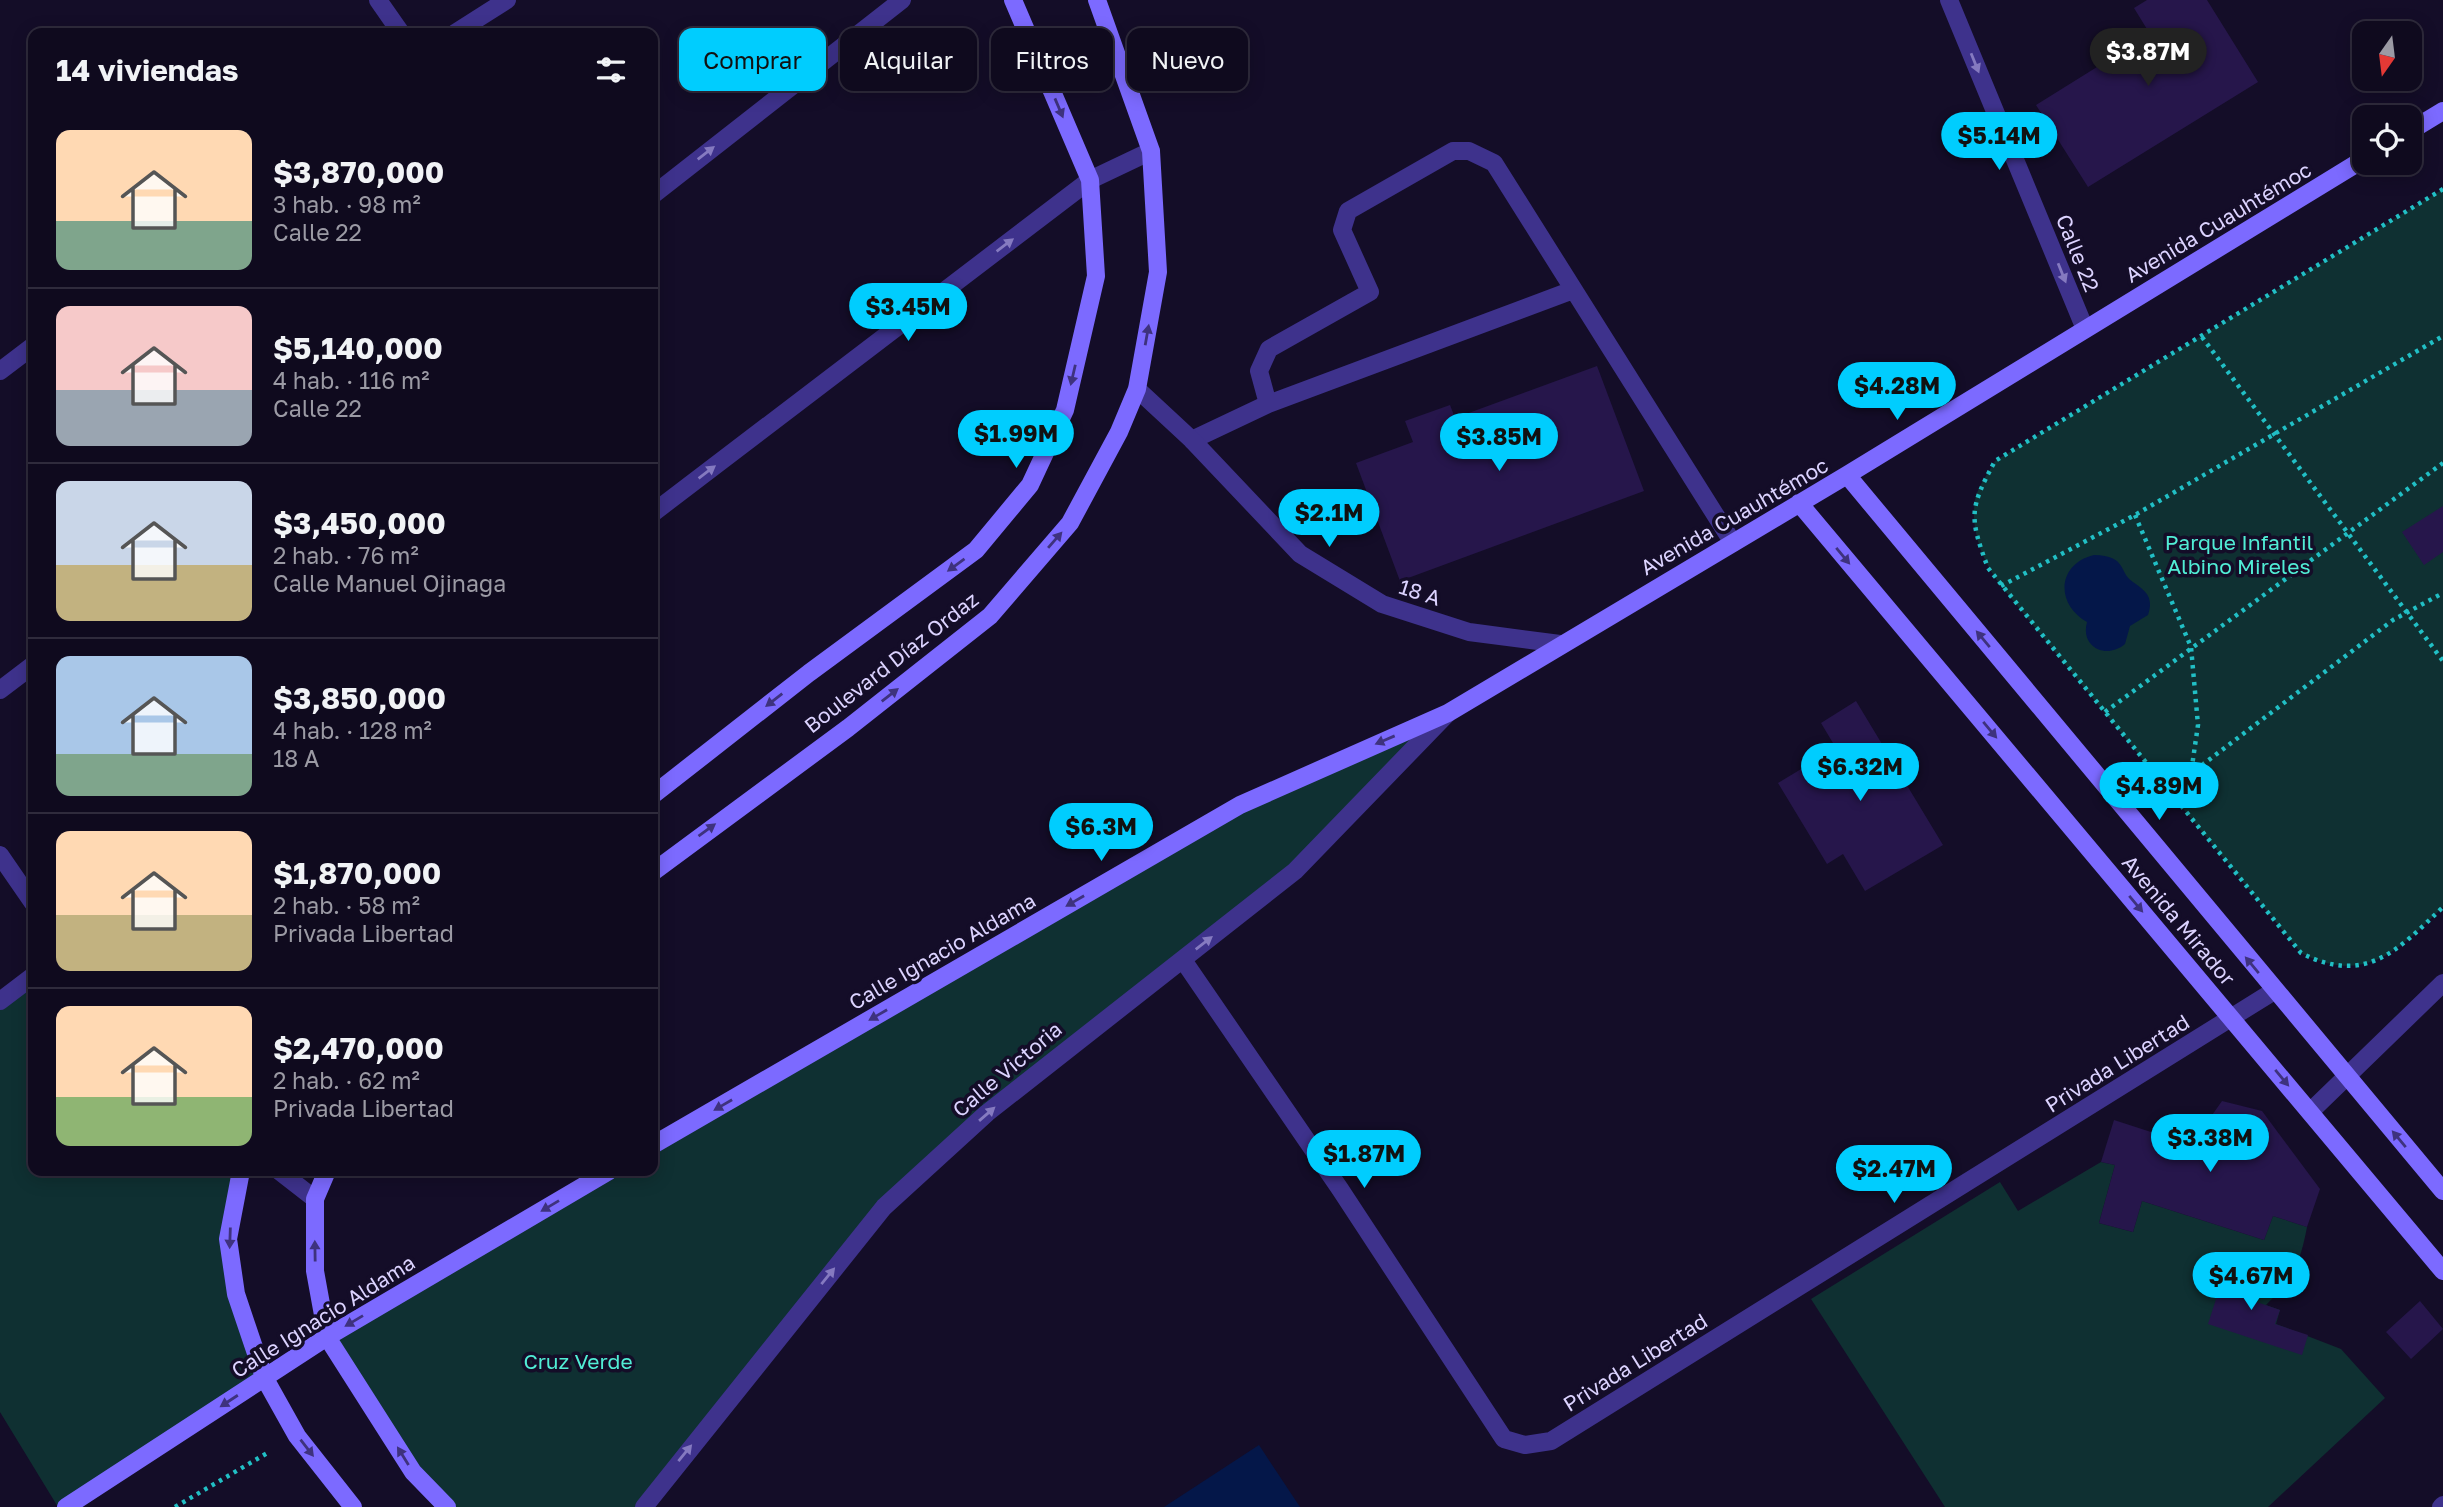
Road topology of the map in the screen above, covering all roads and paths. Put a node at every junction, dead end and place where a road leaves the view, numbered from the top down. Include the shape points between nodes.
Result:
1 (378, 0) edge
2 (507, 0) edge
3 (902, 0) edge
4 (1013, 0) edge
5 (1097, 0) edge
6 (1949, 0) edge
7 (398, 28) edge
8 (463, 28) edge
9 (2443, 111) edge
10 (2422, 124) edge
11 (1151, 151) junction
12 (2352, 166) edge
13 (1090, 180) junction
14 (2443, 189) edge
15 (658, 191) edge
16 (1573, 290) junction
17 (2085, 329) junction
18 (2443, 336) edge
19 (2202, 337) junction
20 (28, 350) edge
21 (0, 370) edge
22 (1137, 389) junction
23 (1268, 404) junction
24 (2276, 434) junction
25 (1192, 440) junction
26 (2443, 463) edge
27 (1847, 475) junction
28 (1799, 503) junction
29 (658, 509) edge
30 (2134, 515) junction
31 (2348, 532) junction
32 (1732, 543) junction
33 (2001, 586) junction
34 (2443, 593) edge
35 (2408, 611) junction
36 (1560, 644) junction
37 (2191, 647) junction
38 (2443, 661) edge
39 (28, 669) edge
40 (0, 690) edge
41 (2105, 712) junction
42 (1448, 713) junction
43 (2191, 773) junction
44 (658, 791) edge
45 (2168, 791) junction
46 (0, 855) edge
47 (658, 868) edge
48 (28, 896) edge
49 (2443, 906) edge
50 (1183, 960) junction
51 (28, 980) edge
52 (2443, 983) edge
53 (2274, 992) junction
54 (0, 1001) edge
55 (2232, 1018) junction
56 (2346, 1074) junction
57 (2310, 1112) junction
58 (658, 1142) edge
59 (240, 1176) edge
60 (285, 1176) edge
61 (325, 1176) edge
62 (601, 1176) edge
63 (2443, 1191) edge
64 (315, 1199) junction
65 (2443, 1270) edge
66 (327, 1337) junction
67 (264, 1377) junction
68 (297, 1436) junction
69 (66, 1507) edge
70 (175, 1507) edge
71 (353, 1507) edge
72 (447, 1507) edge
73 (644, 1507) edge

1 - 7 street
2 - 8 street
15 -> 3 street
4 -> 13 main road, Boulevard Díaz Ordaz
5 - 11 main road, Boulevard Díaz Ordaz
6 -> 17 street, Calle 22
9 - 10 main road
11 - 13 street
22 -> 11 main road, Boulevard Díaz Ordaz via 1158,272
12 - 17 main road, Avenida Cuauhtémoc
29 -> 13 street
13 -> 44 main road, Boulevard Díaz Ordaz via 1096,276 1065,410 1030,485 976,550
14 - 19 path
16 - 23 street
16 - 23 street via 1494,163 1469,151 1453,151 1348,211 1342,230 1370,292 1269,349 1259,371
16 - 32 street
17 - 27 main road, Avenida Cuauhtémoc
18 - 24 path
19 - 24 path
19 - 33 path via 1995,461 1975,498 1975,533 1988,568
20 - 21 street
22 - 25 street, 18 A
47 -> 22 main road, Boulevard Díaz Ordaz via 848,728 990,615 1070,523
23 - 25 street
24 - 30 path
24 - 31 path
25 - 36 street, 18 A via 1300,554 1382,604 1469,632
26 - 31 path
27 - 28 main road, Avenida Cuauhtémoc
53 -> 27 main road, Avenida Mirador
28 - 32 main road, Avenida Cuauhtémoc
28 -> 55 main road, Avenida Mirador
30 - 33 path
30 - 37 path
31 - 35 path
31 - 37 path
32 - 36 main road, Avenida Cuauhtémoc
33 - 41 path
34 - 35 path
35 - 38 path
35 - 43 path
36 - 42 main road, Avenida Cuauhtémoc
37 - 41 path
37 - 43 path via 2198,724
39 - 40 street
41 - 45 path
50 -> 42 street, Calle Victoria via 1295,871
42 -> 58 main road, Calle Ignacio Aldama via 1240,805
43 - 45 path
45 - 49 path via 2301,953 2322,964 2350,968 2371,963 2400,948
46 - 48 street
50 - 55 street, Privada Libertad via 1504,1438 1525,1445 1551,1441
73 -> 50 street, Calle Victoria via 884,1207 987,1113
51 - 54 street
52 - 56 street
53 - 55 street, Privada Libertad
53 - 56 main road, Avenida Mirador
55 -> 57 main road, Avenida Mirador
56 - 57 street
63 -> 56 main road, Avenida Mirador
57 - 65 main road, Avenida Mirador
59 -> 67 main road via 228,1239 236,1294
60 - 64 street
61 - 64 main road
62 -> 66 main road, Calle Ignacio Aldama
66 -> 64 main road via 315,1271
66 - 67 main road, Calle Ignacio Aldama
72 -> 66 main road via 413,1472
67 - 68 main road
67 -> 69 main road, Calle Ignacio Aldama
68 - 70 path
68 -> 71 main road

